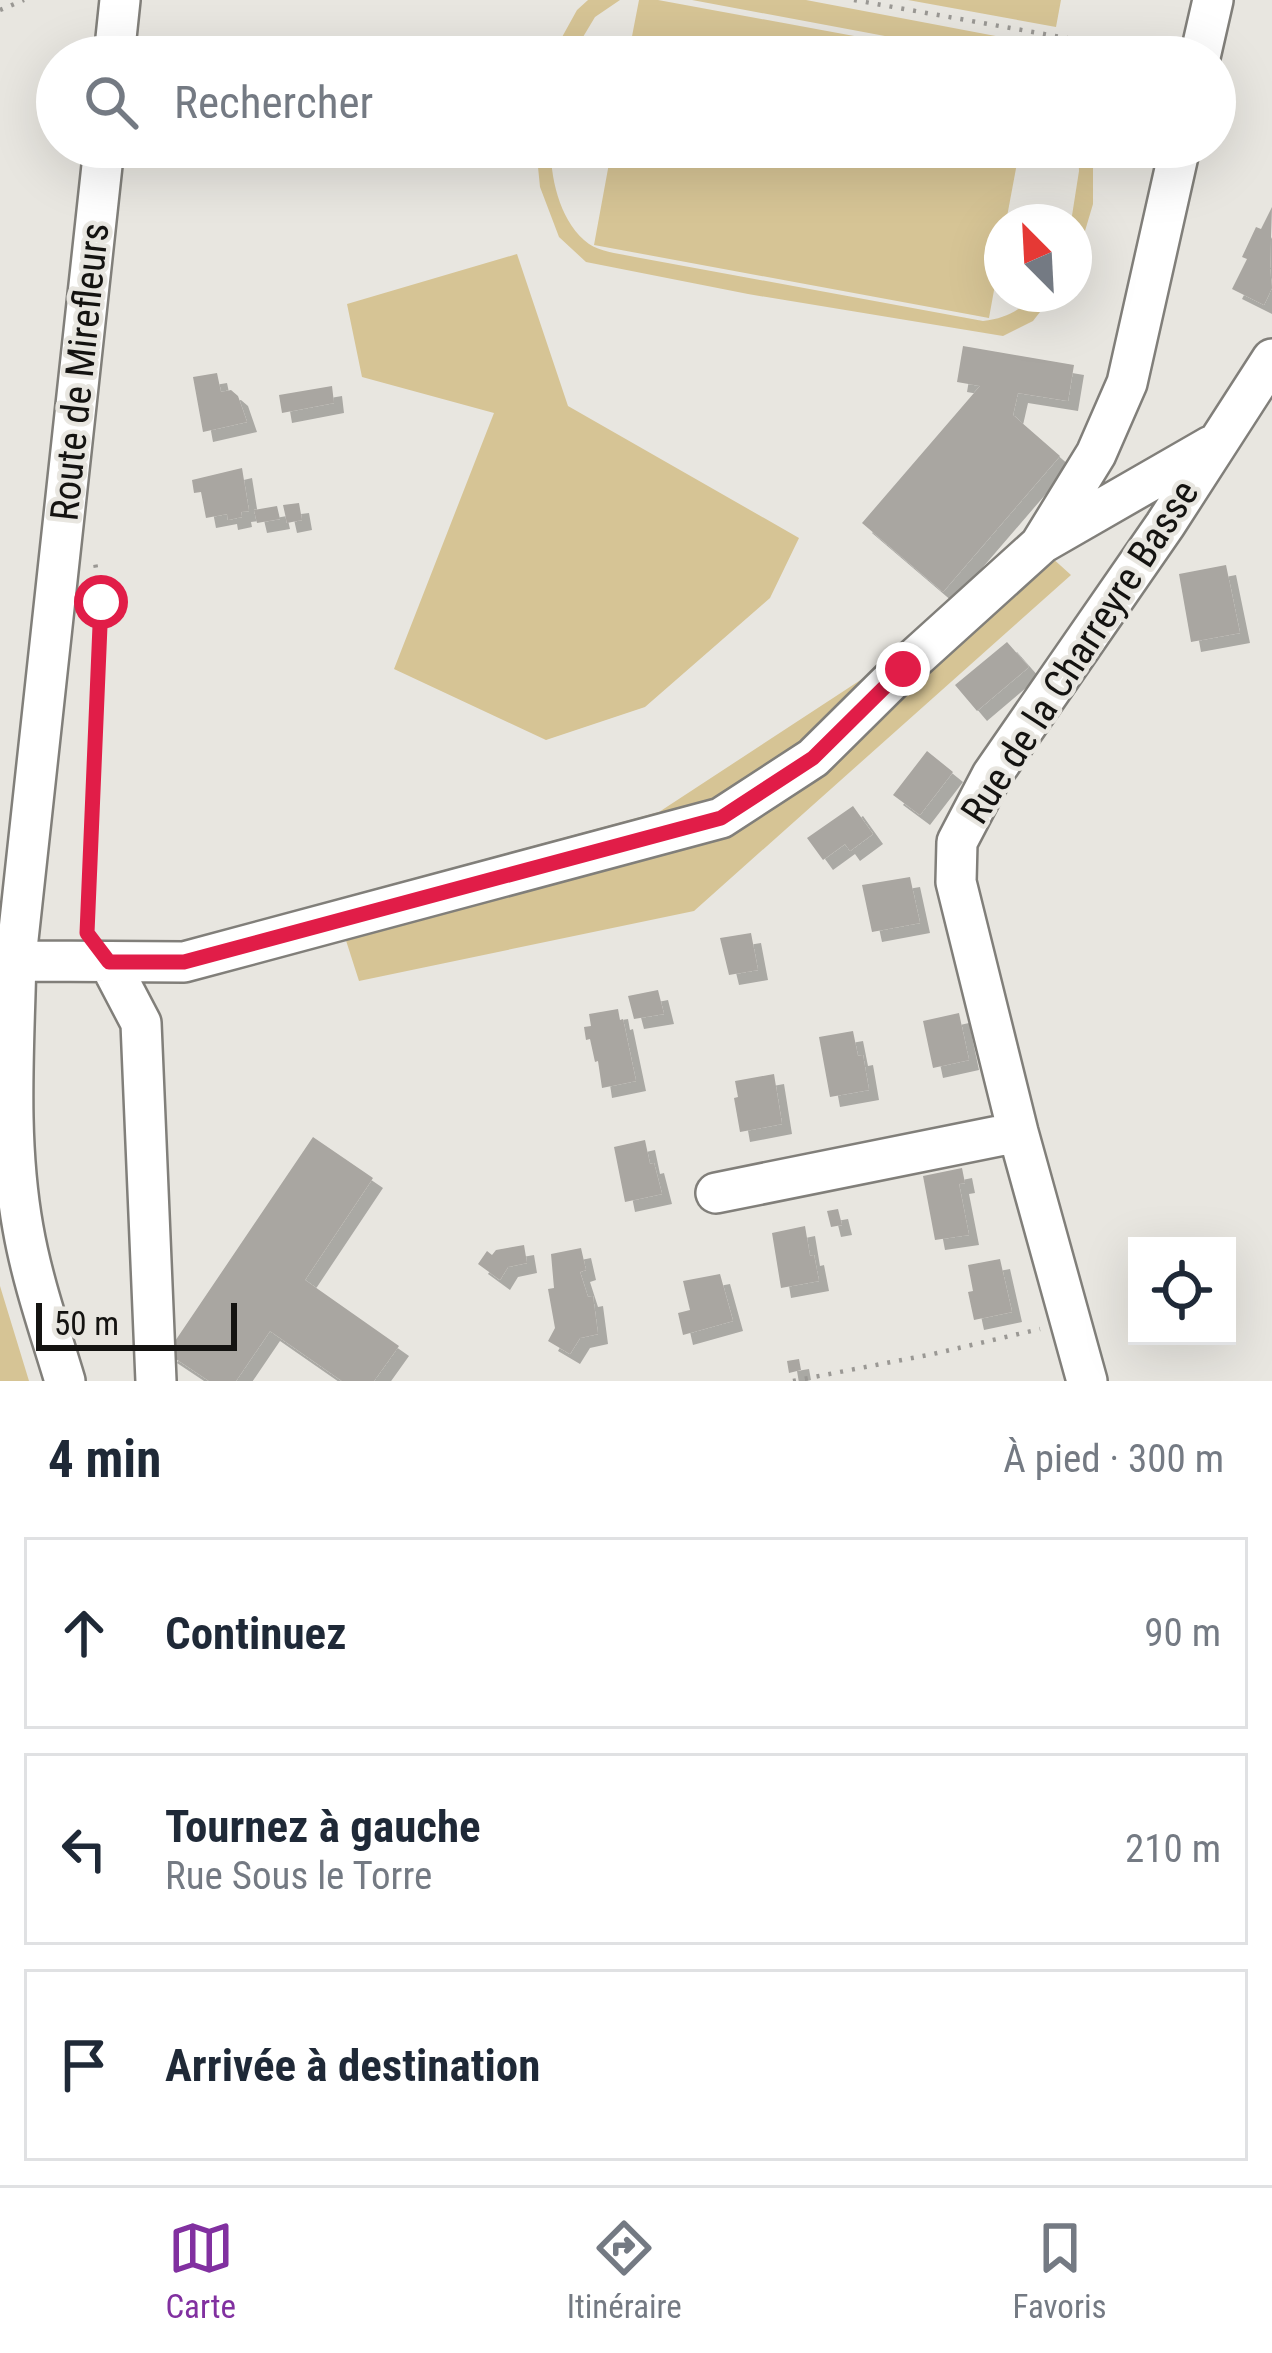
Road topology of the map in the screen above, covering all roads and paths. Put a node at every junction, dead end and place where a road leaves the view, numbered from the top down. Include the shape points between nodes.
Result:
1 (24, 0) edge
2 (119, 0) edge
3 (854, 0) edge
4 (1214, 0) edge
5 (0, 10) edge
6 (116, 36) edge
7 (1056, 36) edge
8 (1205, 36) edge
9 (102, 168) edge
10 (1175, 168) edge
11 (1272, 358) edge
12 (1216, 443) junction
13 (1040, 544) junction
14 (95, 562) dead end
15 (16, 958) junction
16 (109, 962) junction
17 (1018, 1132) junction
18 (716, 1193) dead end
19 (1072, 1322) junction
20 (65, 1381) edge
21 (156, 1381) edge
22 (793, 1381) edge
23 (1087, 1381) edge

1 - 5 path
2 - 6 street
3 - 7 path
4 - 8 street
9 - 15 street, Route de Mirefleurs
10 - 13 street via 1126,383 1096,454
11 - 12 street, Rue de la Charreyre Basse
12 - 13 street
12 - 17 street, Rue de la Charreyre Basse via 1015,740 957,842 956,882
13 - 16 street via 813,758 721,818 184,962
14 - 16 path via 101,602 87,933
15 - 16 street
15 - 20 street, Route de Mirefleurs via 16,1179
16 - 21 street via 141,1023
17 - 18 street
17 - 19 street, Rue de la Charreyre Basse
19 - 22 path
19 - 23 street, Rue de la Charreyre Basse

